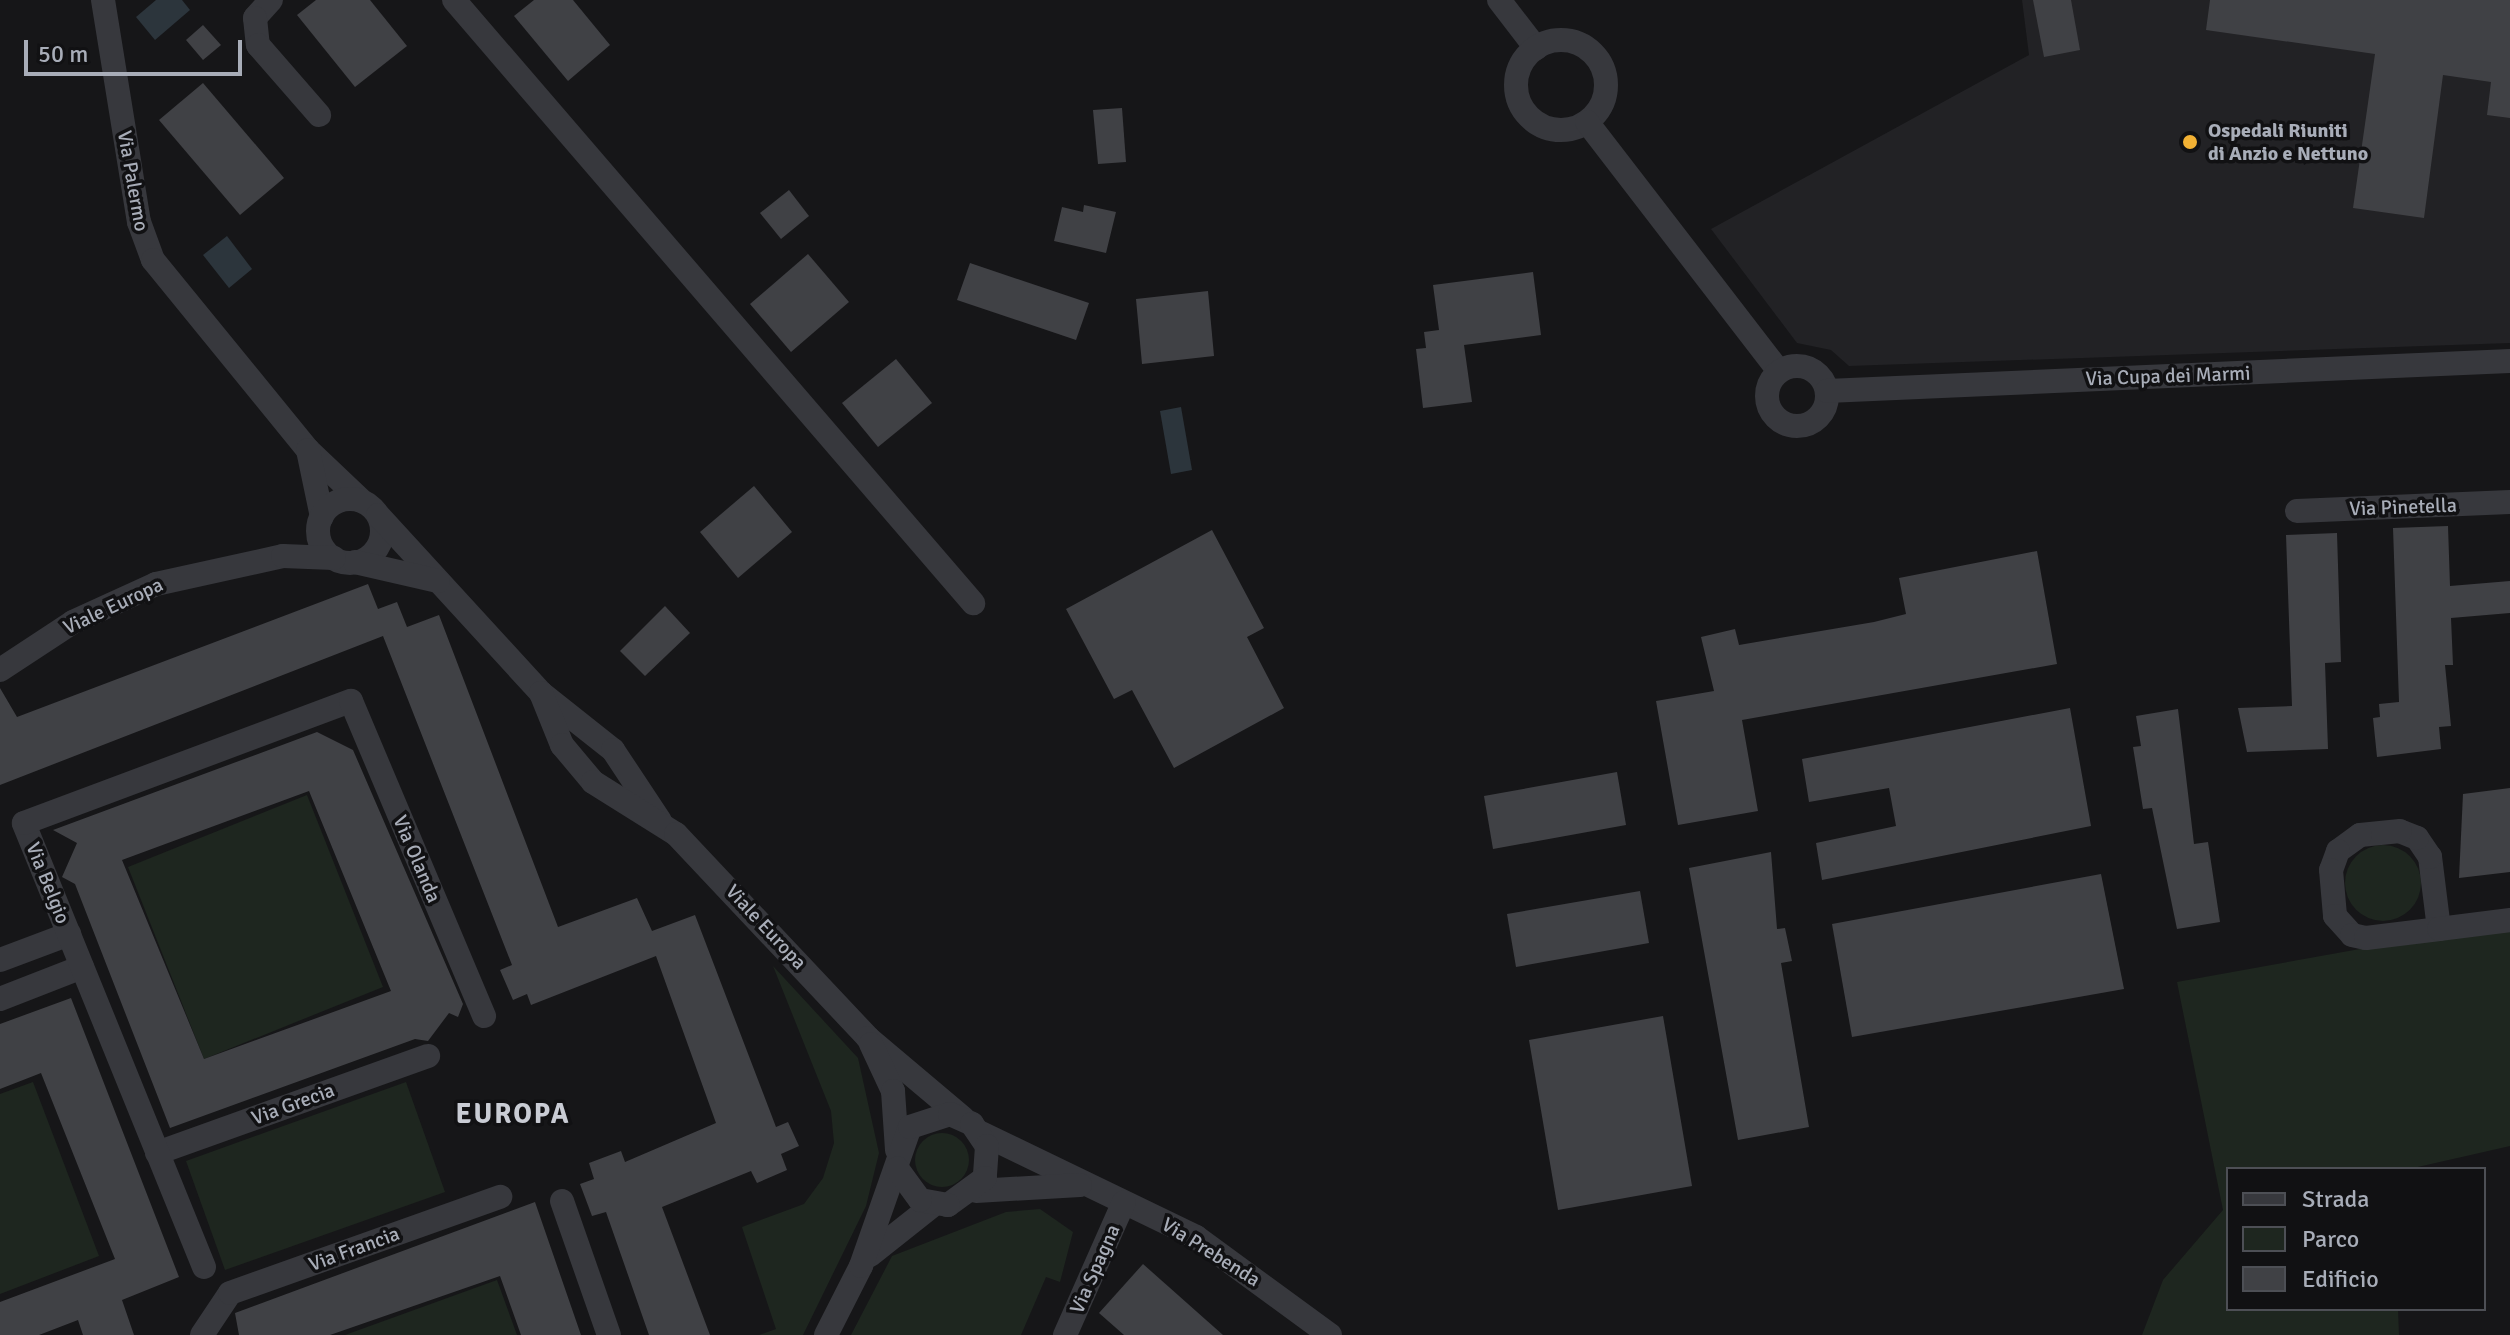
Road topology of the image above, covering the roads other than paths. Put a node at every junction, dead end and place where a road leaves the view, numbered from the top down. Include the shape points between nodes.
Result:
1 (103, 0) edge
2 (271, 0) edge
3 (454, 0) edge
4 (1499, 0) edge
5 (1536, 48) junction
6 (319, 115) dead end
7 (1587, 122) junction
8 (2510, 361) edge
9 (1779, 371) junction
10 (1827, 391) junction
11 (308, 450) junction
12 (2510, 502) edge
13 (370, 508) junction
14 (2297, 511) dead end
15 (320, 522) junction
16 (283, 556) junction
17 (345, 560) junction
18 (438, 581) junction
19 (973, 603) dead end
20 (0, 670) edge
21 (541, 693) junction
22 (351, 701) joint
23 (660, 821) junction
24 (2510, 920) edge
25 (2439, 929) junction
26 (69, 934) junction
27 (0, 960) edge
28 (82, 967) junction
29 (0, 999) edge
30 (484, 1016) dead end
31 (868, 1038) junction
32 (428, 1056) dead end
33 (971, 1125) junction
34 (157, 1153) junction
35 (897, 1160) junction
36 (1083, 1185) junction
37 (976, 1191) junction
38 (500, 1197) dead end
39 (562, 1201) dead end
40 (1124, 1202) junction
41 (933, 1205) junction
42 (861, 1266) junction
43 (204, 1267) dead end
44 (221, 1324) edge
45 (202, 1335) edge
46 (609, 1335) edge
47 (826, 1335) edge
48 (1065, 1335) edge
49 (1330, 1335) edge

1 - 11 street, Via Palermo via 145,242 175,293
2 - 6 street via 255,18 258,45
3 - 19 street
4 - 5 street
5 - 7 street via 1576,42 1598,59 1604,99
5 - 7 street via 1519,70 1524,110 1546,128
7 - 9 street
8 - 10 street, Via Cupa dei Marmi
9 - 10 street via 1809,368
9 - 10 street via 1766,397 1781,422 1810,424 1823,410
11 - 13 street, Via Palermo
11 - 15 street, Via Palermo
12 - 14 street, Via Pinetella
13 - 15 street, Viale Europa via 344,499
13 - 17 street via 379,544
13 - 18 street, Viale Europa
15 - 16 street, Viale Europa
15 - 17 street, Via Palermo
16 - 17 street, Viale Europa
16 - 20 street, Viale Europa via 135,592
17 - 18 street, Viale Europa
18 - 21 street, Viale Europa
21 - 23 street, Viale Europa via 613,750
21 - 23 street, Viale Europa via 551,725 581,770 619,801
22 - 26 street, Via Belgio via 24,823
22 - 30 street, Via Olanda
23 - 31 street, Viale Europa
24 - 25 street
25 - 25 street via 2366,938 2347,932 2335,916 2331,870 2338,851 2360,835 2400,831 2417,838 2430,857
26 - 27 street
26 - 28 street, Via Belgio
28 - 29 street
28 - 34 street, Via Belgio
31 - 33 street, Viale Europa
31 - 35 street, Viale Europa via 893,1091
32 - 34 street, Via Grecia
33 - 35 street, Viale Europa via 921,1118
33 - 36 street, Via Prebenda
33 - 37 street via 988,1162
34 - 43 street, Via Belgio
35 - 41 street via 909,1192
35 - 42 street, Viale Europa
36 - 37 street, Via Prebenda via 1025,1183
36 - 40 street, Via Prebenda
37 - 41 street, Viale Europa
38 - 44 street, Via Francia via 230,1293
39 - 46 street
40 - 48 street, Via Spagna
40 - 49 street, Via Prebenda via 1196,1237
41 - 42 street, Viale Europa via 904,1221
42 - 47 street, Viale Europa
44 - 45 street, Via Francia

